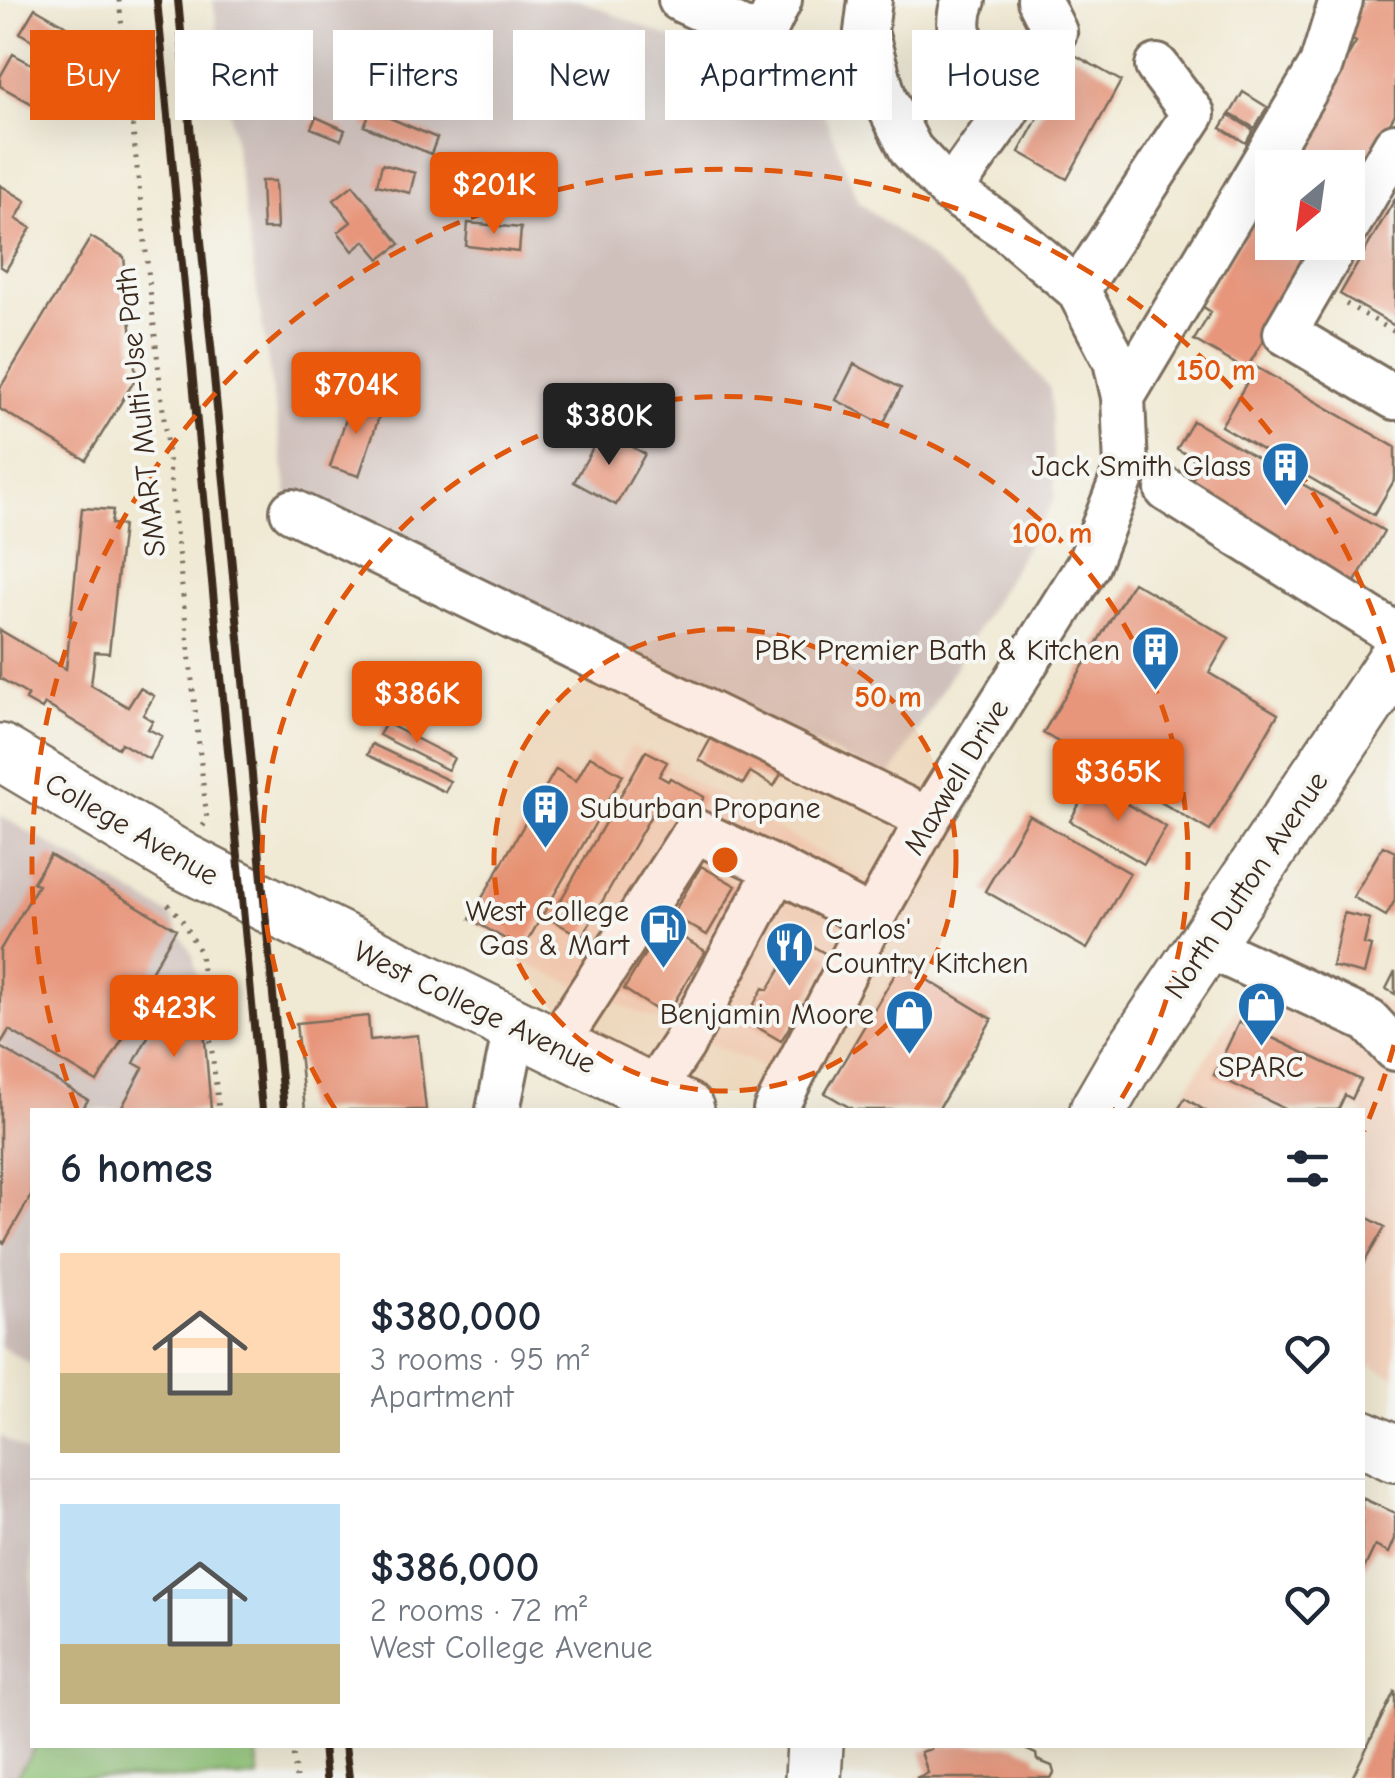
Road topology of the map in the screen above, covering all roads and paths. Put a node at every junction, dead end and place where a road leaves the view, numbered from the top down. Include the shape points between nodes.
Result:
1 (119, 0) edge
2 (680, 0) edge
3 (780, 0) edge
4 (870, 0) edge
5 (964, 0) edge
6 (1039, 0) edge
7 (1341, 0) edge
8 (962, 30) edge
9 (1053, 30) edge
10 (1157, 66) dead end
11 (1000, 120) edge
12 (1395, 146) edge
13 (950, 191) junction
14 (1365, 197) edge
15 (1328, 260) edge
16 (1078, 290) junction
17 (1336, 298) dead end
18 (1395, 332) edge
19 (1123, 397) junction
20 (1395, 398) edge
21 (1167, 490) dead end
22 (292, 510) dead end
23 (1392, 665) edge
24 (0, 752) edge
25 (928, 819) junction
26 (207, 820) dead end
27 (777, 870) junction
28 (162, 898) dead end
29 (265, 903) joint
30 (872, 919) junction
31 (1205, 945) junction
32 (534, 1038) junction
33 (1395, 1049) edge
34 (668, 1102) edge
35 (219, 1108) edge
36 (499, 1108) edge
37 (776, 1108) edge
38 (1099, 1108) edge
39 (1365, 1439) edge
40 (1395, 1454) edge
41 (292, 1748) edge
42 (815, 1748) edge
43 (296, 1778) edge
44 (814, 1778) edge

1 - 26 path, SMART Multi-Use Path
2 - 3 street via 762,38
4 - 13 street, Maxwell Drive via 866,32 885,99 910,150
5 - 8 street
6 - 9 street
7 - 19 street via 1321,66
10 - 16 street via 1194,114
11 - 13 street
12 - 14 street
13 - 16 street, Maxwell Drive
15 - 20 street via 1285,333
16 - 19 street, Maxwell Drive via 1114,361
17 - 18 path
19 - 25 street, Maxwell Drive via 1126,468 1088,564
21 - 23 street
22 - 25 street
23 - 31 main road, North Dutton Avenue
24 - 29 main road, College Avenue
25 - 30 street, Maxwell Drive
27 - 30 street
27 - 32 street via 695,831
27 - 34 street via 683,1045
28 - 35 path via 200,953
29 - 32 main road, West College Avenue
30 - 37 street, Maxwell Drive
31 - 33 street via 1369,1022
31 - 38 main road, North Dutton Avenue
32 - 34 main road, West College Avenue
32 - 36 street
39 - 40 main road
41 - 43 path
42 - 44 main road

